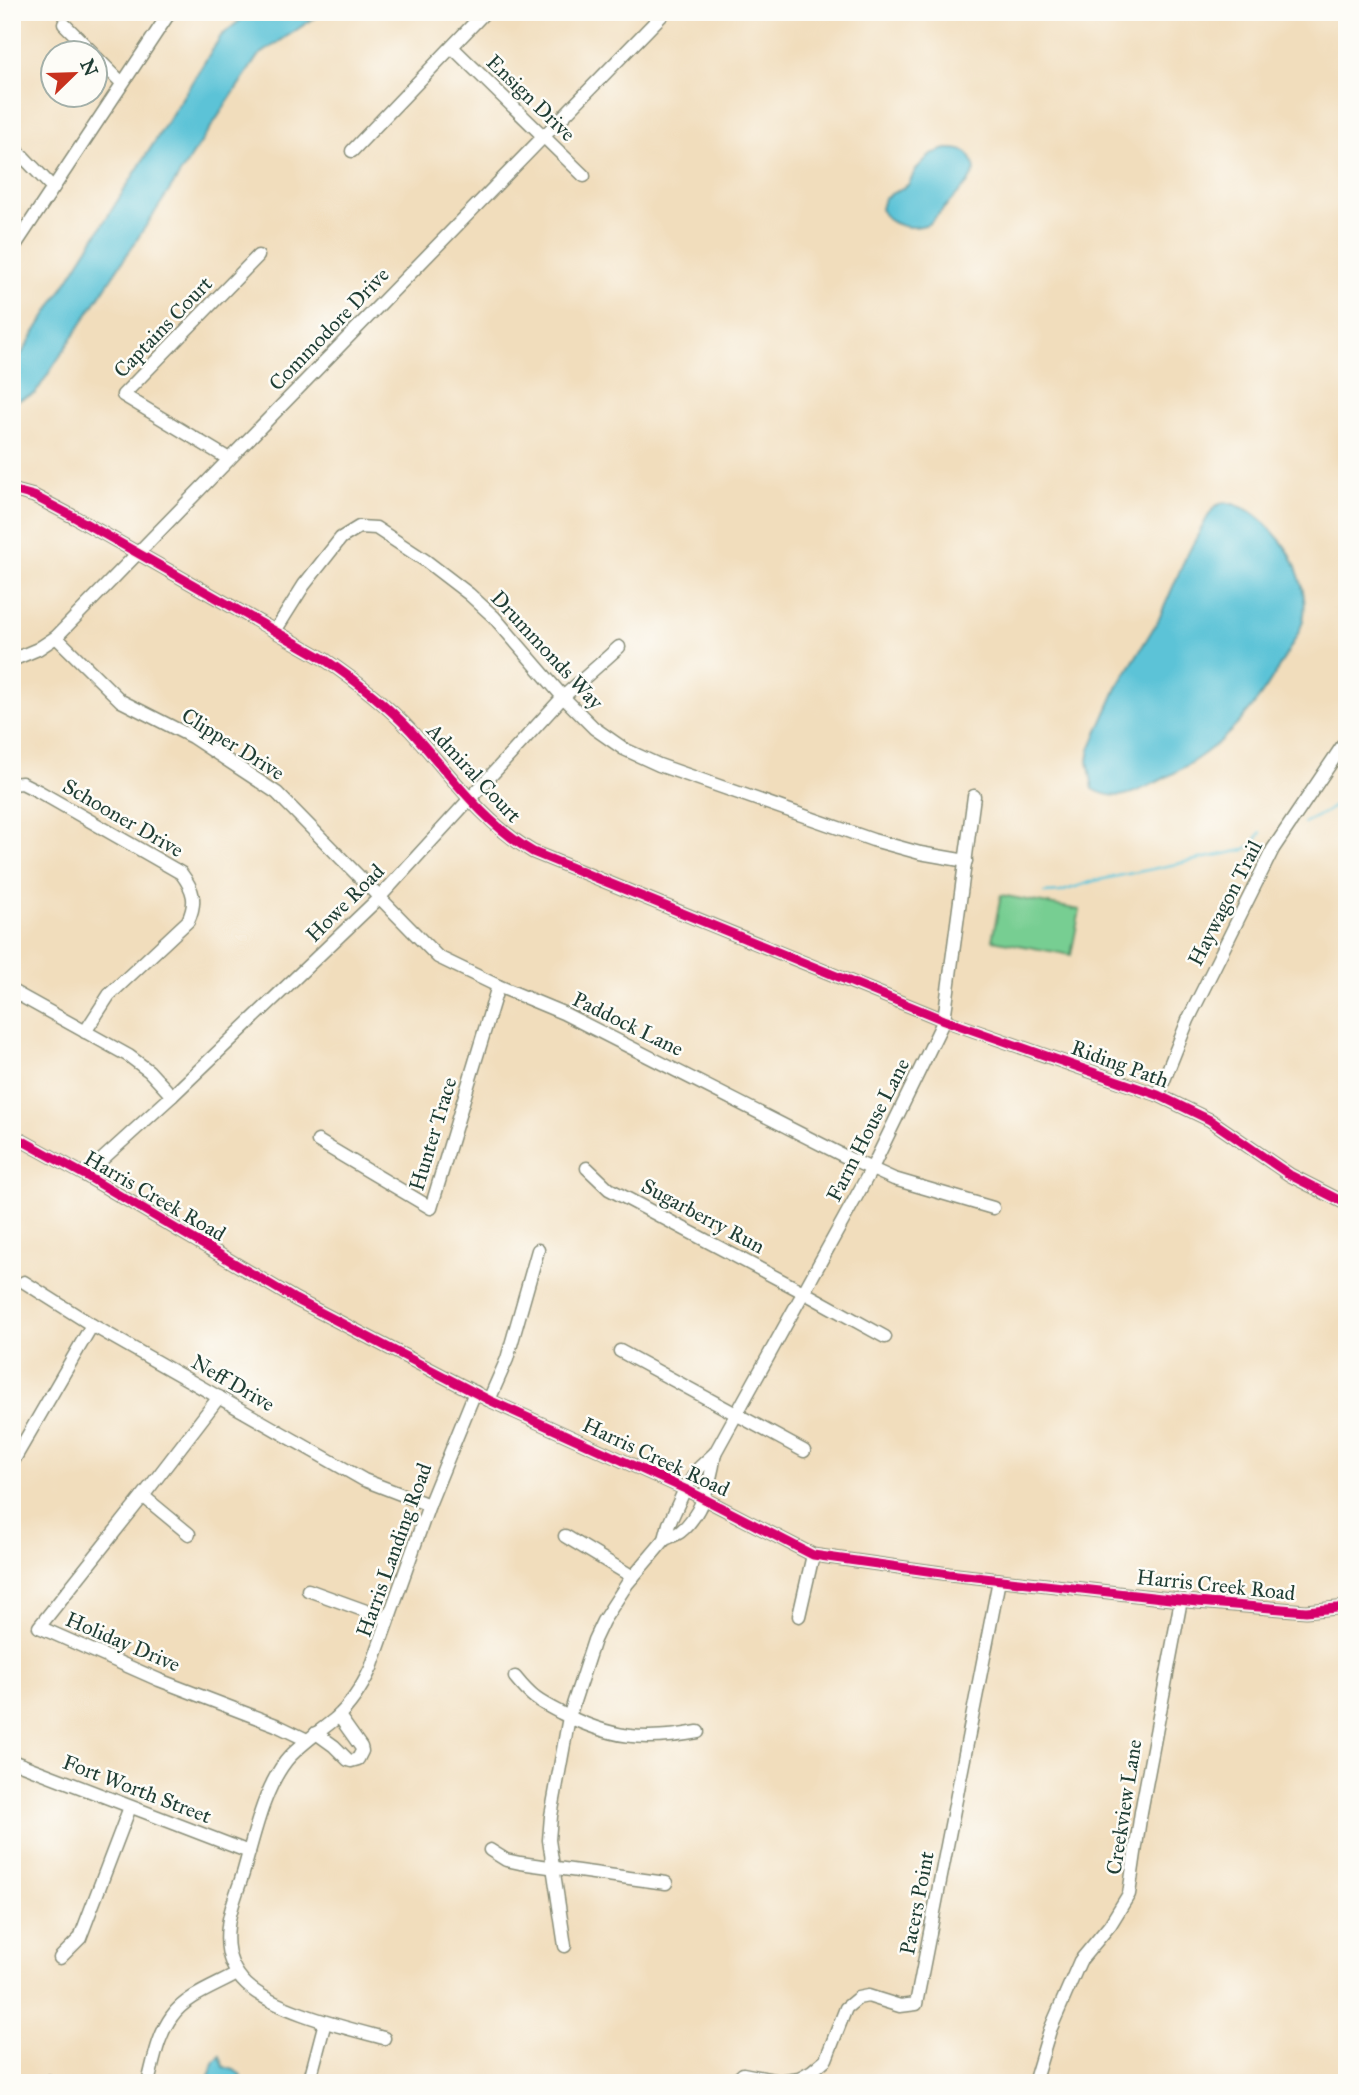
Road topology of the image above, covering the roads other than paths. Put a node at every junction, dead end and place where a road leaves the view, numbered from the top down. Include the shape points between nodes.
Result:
1 (170, 12) edge
2 (485, 12) edge
3 (665, 12) edge
4 (64, 24) dead end
5 (78, 38) edge
6 (452, 47) junction
7 (108, 69) edge
8 (122, 83) junction
9 (543, 136) junction
10 (12, 145) edge
11 (352, 151) dead end
12 (584, 176) dead end
13 (53, 188) junction
14 (12, 250) edge
15 (258, 256) dead end
16 (229, 459) junction
17 (12, 490) edge
18 (138, 552) junction
19 (275, 631) junction
20 (56, 637) junction
21 (619, 647) dead end
22 (12, 660) edge
23 (563, 697) junction
24 (1347, 739) edge
25 (12, 784) edge
26 (974, 796) dead end
27 (471, 799) junction
28 (966, 861) junction
29 (379, 898) junction
30 (498, 986) junction
31 (12, 990) edge
32 (944, 1020) junction
33 (85, 1032) junction
34 (172, 1096) junction
35 (1157, 1096) junction
36 (12, 1135) edge
37 (318, 1141) dead end
38 (587, 1168) dead end
39 (873, 1168) junction
40 (85, 1175) junction
41 (1347, 1204) edge
42 (993, 1208) dead end
43 (538, 1250) dead end
44 (24, 1282) dead end
45 (805, 1293) junction
46 (92, 1325) junction
47 (884, 1337) dead end
48 (620, 1351) dead end
49 (475, 1392) junction
50 (219, 1397) junction
51 (489, 1400) junction
52 (737, 1414) junction
53 (804, 1451) dead end
54 (715, 1452) junction
55 (12, 1463) edge
56 (685, 1489) junction
57 (143, 1496) junction
58 (704, 1498) junction
59 (429, 1505) junction
60 (189, 1534) dead end
61 (565, 1536) dead end
62 (665, 1539) junction
63 (813, 1555) junction
64 (633, 1577) junction
65 (999, 1580) junction
66 (308, 1590) dead end
67 (1181, 1600) junction
68 (1347, 1607) edge
69 (799, 1616) dead end
70 (388, 1619) junction
71 (514, 1677) dead end
72 (339, 1716) junction
73 (569, 1717) junction
74 (698, 1732) dead end
75 (312, 1737) junction
76 (12, 1761) edge
77 (130, 1807) junction
78 (490, 1850) dead end
79 (249, 1852) junction
80 (552, 1867) junction
81 (666, 1883) dead end
82 (565, 1946) dead end
83 (60, 1958) dead end
84 (237, 1974) junction
85 (325, 2022) junction
86 (384, 2038) dead end
87 (45, 2083) edge
88 (55, 2083) edge
89 (148, 2083) edge
90 (309, 2083) edge
91 (733, 2083) edge
92 (1034, 2083) edge

1 - 8 street
2 - 6 street
3 - 9 street, Commodore Drive
4 - 5 street
6 - 9 street, Ensign Drive
6 - 11 street
7 - 8 street
8 - 13 street
9 - 12 street, Ensign Drive
9 - 16 street, Commodore Drive
10 - 13 street
13 - 14 street
15 - 16 street, Captains Court via 123,395
16 - 18 street, Commodore Drive
17 - 18 street, Admiral Court via 34,496
18 - 19 street, Admiral Court
18 - 20 street, Commodore Drive
19 - 23 street, Drummonds Way via 341,538 368,526 396,540 469,594
19 - 27 street, Admiral Court via 366,689
20 - 22 street, Commodore Drive
20 - 29 street, Clipper Drive via 121,701 192,737 277,793
21 - 23 street, Howe Road
23 - 27 street, Howe Road
23 - 28 street, Drummonds Way via 594,728 659,765 873,840
24 - 35 street, Haywagon Trail via 1273,849 1188,1020
25 - 33 street, Schooner Drive via 30,787 181,873 194,894 188,921 108,995
26 - 28 street, Farm House Lane
27 - 29 street, Howe Road
27 - 32 street, Admiral Court via 503,832 550,859
28 - 32 street, Farm House Lane
29 - 30 street, Paddock Lane via 438,957
29 - 34 street, Howe Road
30 - 37 street, Hunter Trace via 431,1208
30 - 39 street, Paddock Lane via 563,1013
31 - 33 street
32 - 35 street, Riding Path
32 - 39 street, Farm House Lane
33 - 34 street via 129,1056
34 - 40 street, Howe Road
35 - 41 street, Riding Path via 1210,1120 1290,1175
36 - 40 street, Harris Creek Road
38 - 45 street, Sugarberry Run via 609,1189
39 - 42 street, Paddock Lane via 894,1179
39 - 45 street, Farm House Lane
40 - 49 street, Harris Creek Road via 295,1299
43 - 51 street via 507,1359
44 - 46 street, Neff Drive
45 - 47 street, Sugarberry Run
45 - 52 street, Farm House Lane
46 - 50 street, Neff Drive
46 - 55 street
48 - 52 street
49 - 51 street, Harris Creek Road
49 - 59 street, Harris Landing Road
50 - 57 street, Holiday Drive
50 - 59 street, Neff Drive via 364,1480
51 - 56 street, Harris Creek Road
52 - 53 street
52 - 54 street, Farm House Lane
54 - 56 street, Farm House Lane
54 - 58 street, Farm House Lane
56 - 58 street, Harris Creek Road
56 - 62 street, Farm House Lane
57 - 60 street
57 - 75 street, Holiday Drive via 39,1627 159,1680
58 - 62 street, Farm House Lane via 679,1533
58 - 63 street, Harris Creek Road
59 - 70 street, Harris Landing Road
61 - 64 street
62 - 64 street
63 - 65 street, Harris Creek Road
63 - 69 street
64 - 73 street via 594,1640
65 - 67 street, Harris Creek Road
65 - 91 street, Pacers Point via 916,2004 900,2006 868,1996 859,1998 846,2008 826,2059 812,2071 779,2081 743,2074
66 - 70 street
67 - 68 street, Harris Creek Road via 1306,1611
67 - 92 street, Creekview Lane via 1129,1894 1080,1961 1050,2030
70 - 72 street, Harris Landing Road via 363,1684
71 - 73 street via 530,1696
72 - 75 street, Harris Landing Road
72 - 75 street via 362,1751 358,1759 348,1760 334,1746
73 - 74 street via 629,1737
73 - 80 street via 551,1816
75 - 79 street, Harris Landing Road via 278,1773
76 - 77 street, Fort Worth Street
77 - 79 street, Fort Worth Street
77 - 83 street via 79,1938
78 - 80 street via 506,1860
79 - 84 street, Harris Landing Road via 228,1927 229,1954
80 - 81 street
80 - 82 street
84 - 85 street via 272,2003
84 - 89 street via 173,2014 160,2039
85 - 86 street
85 - 90 street
87 - 88 street

